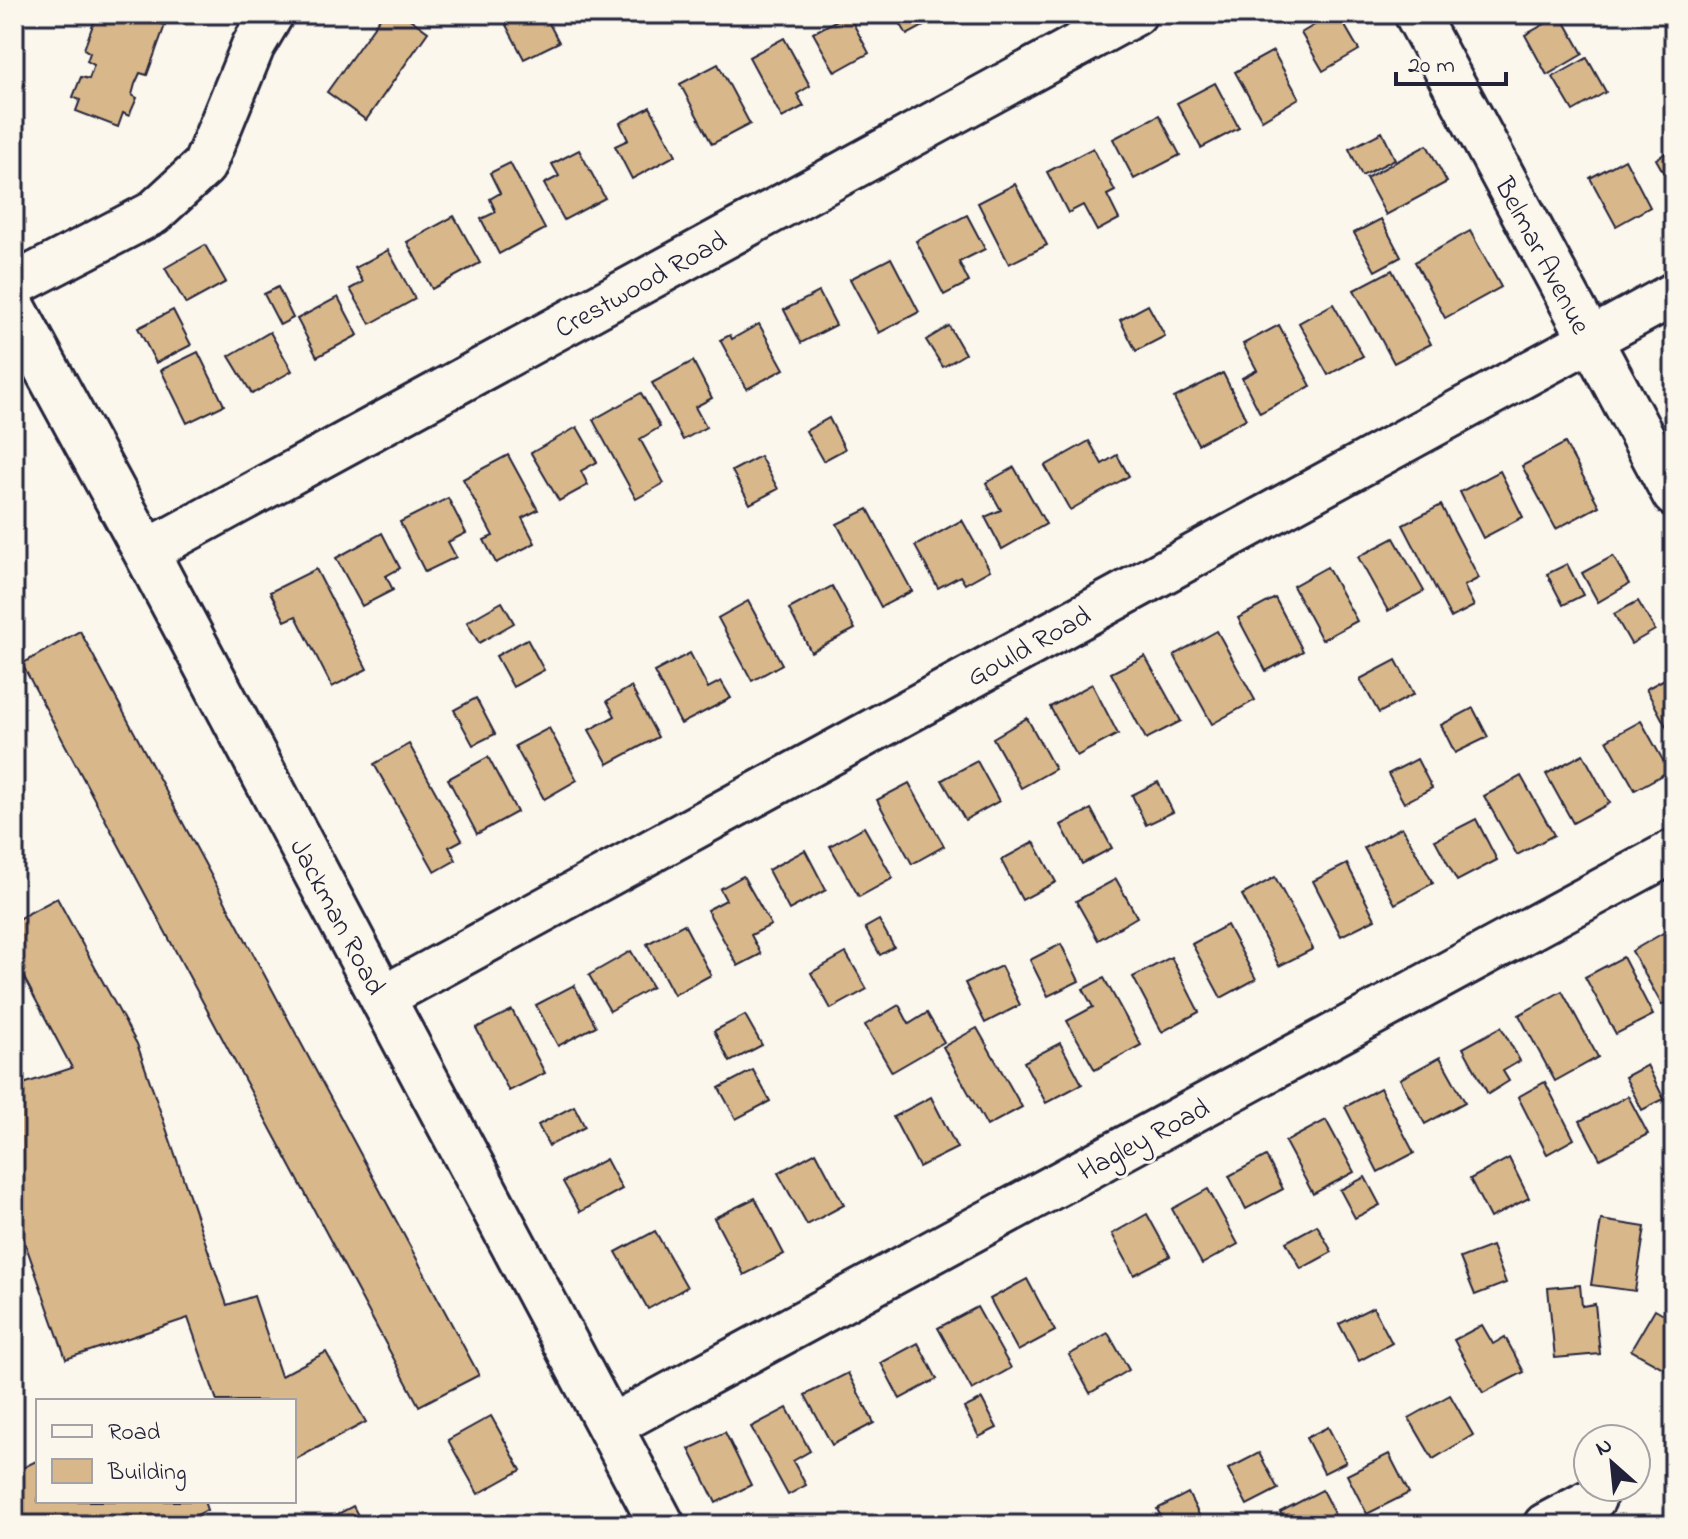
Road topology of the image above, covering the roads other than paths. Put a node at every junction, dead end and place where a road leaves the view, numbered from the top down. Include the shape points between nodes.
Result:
1 (272, 14) edge
2 (1135, 14) edge
3 (1416, 14) edge
4 (14, 285) edge
5 (1674, 294) edge
6 (14, 309) edge
7 (1589, 339) junction
8 (1674, 495) edge
9 (146, 552) junction
10 (1674, 851) edge
11 (382, 998) junction
12 (611, 1426) junction
13 (1586, 1503) edge
14 (662, 1525) edge
15 (1545, 1525) edge

1 - 4 street via 253,46 204,166 153,213
2 - 9 street, Crestwood Road
3 - 7 street, Belmar Avenue
5 - 7 street, Gould Road
6 - 9 street, Jackman Road
7 - 8 street, Belmar Avenue
7 - 11 street, Gould Road
9 - 11 street, Jackman Road
10 - 12 street, Hagley Road
11 - 12 street, Jackman Road
12 - 14 street, Jackman Road
13 - 15 street

